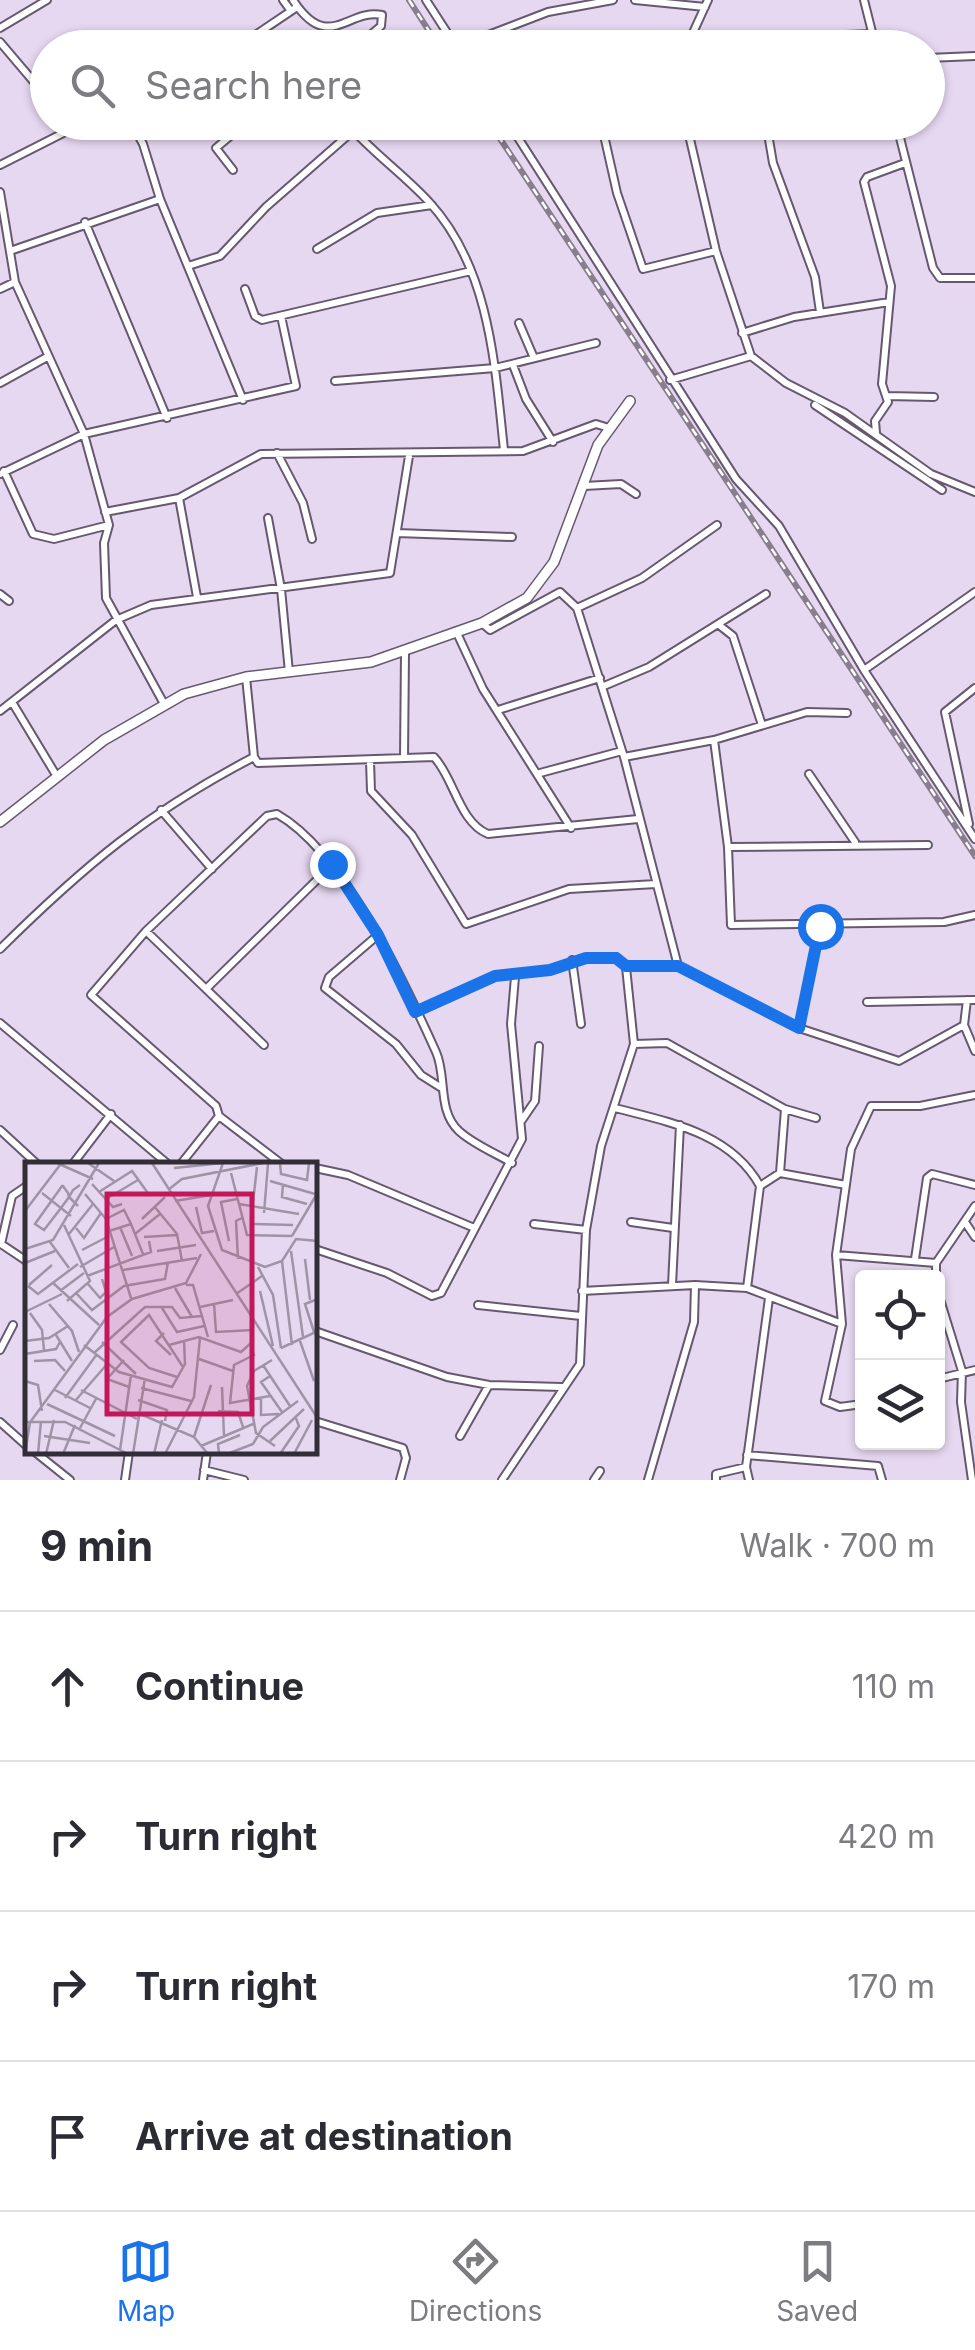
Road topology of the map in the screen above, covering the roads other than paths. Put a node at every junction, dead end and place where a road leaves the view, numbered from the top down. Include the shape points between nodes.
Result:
1 (47, 0) edge
2 (283, 0) edge
3 (426, 0) edge
4 (613, 0) edge
5 (635, 0) edge
6 (864, 0) edge
7 (707, 4) edge
8 (294, 6) edge
9 (0, 28) edge
10 (261, 30) edge
11 (376, 30) edge
12 (446, 30) edge
13 (501, 30) edge
14 (695, 30) edge
15 (871, 30) edge
16 (0, 42) edge
17 (975, 56) edge
18 (945, 57) edge
19 (30, 77) edge
20 (49, 140) edge
21 (141, 140) edge
22 (226, 140) edge
23 (343, 140) edge
24 (363, 140) edge
25 (519, 140) edge
26 (606, 140) edge
27 (690, 140) edge
28 (769, 140) edge
29 (900, 140) edge
30 (905, 164) junction
31 (0, 165) edge
32 (233, 170) dead end
33 (0, 192) edge
34 (160, 199) junction
35 (432, 205) junction
36 (85, 222) junction
37 (317, 249) dead end
38 (10, 251) junction
39 (716, 251) junction
40 (188, 266) junction
41 (472, 271) junction
42 (975, 278) edge
43 (15, 282) junction
44 (0, 289) edge
45 (245, 289) dead end
46 (889, 302) junction
47 (820, 312) junction
48 (281, 316) junction
49 (518, 323) dead end
50 (742, 333) junction
51 (596, 343) dead end
52 (751, 356) junction
53 (47, 357) junction
54 (534, 358) junction
55 (512, 365) junction
56 (495, 368) junction
57 (670, 380) junction
58 (335, 381) dead end
59 (0, 383) edge
60 (887, 396) junction
61 (934, 397) dead end
62 (243, 400) junction
63 (630, 401) dead end
64 (816, 405) dead end
65 (167, 418) junction
66 (609, 428) junction
67 (84, 434) junction
68 (876, 434) junction
69 (553, 442) junction
70 (504, 451) junction
71 (276, 453) junction
72 (409, 456) junction
73 (2, 472) edge
74 (584, 486) junction
75 (942, 490) dead end
76 (975, 492) edge
77 (636, 494) dead end
78 (179, 498) junction
79 (105, 512) junction
80 (268, 518) dead end
81 (109, 525) junction
82 (717, 525) dead end
83 (397, 532) junction
84 (512, 537) dead end
85 (312, 539) dead end
86 (281, 589) junction
87 (975, 592) edge
88 (0, 594) edge
89 (766, 594) dead end
90 (198, 597) junction
91 (10, 601) dead end
92 (577, 608) junction
93 (116, 620) junction
94 (482, 623) junction
95 (720, 625) junction
96 (456, 631) junction
97 (405, 652) junction
98 (864, 670) junction
99 (289, 673) junction
100 (246, 677) junction
101 (602, 682) junction
102 (975, 688) edge
103 (12, 702) junction
104 (164, 702) junction
105 (0, 710) edge
106 (498, 710) junction
107 (847, 712) dead end
108 (761, 722) junction
109 (714, 740) junction
110 (623, 754) junction
111 (254, 757) junction
112 (404, 758) junction
113 (370, 761) junction
114 (540, 773) junction
115 (808, 774) dead end
116 (56, 775) junction
117 (161, 810) junction
118 (638, 819) junction
119 (0, 822) edge
120 (570, 828) junction
121 (973, 835) edge
122 (856, 844) junction
123 (928, 844) dead end
124 (728, 847) junction
125 (332, 864) junction
126 (212, 869) junction
127 (656, 884) junction
128 (975, 916) edge
129 (820, 926) junction
130 (146, 931) junction
131 (378, 935) junction
132 (0, 949) edge
133 (572, 960) junction
134 (626, 966) junction
135 (678, 966) junction
136 (516, 977) junction
137 (208, 987) junction
138 (971, 1000) edge
139 (867, 1002) dead end
140 (415, 1012) junction
141 (0, 1024) edge
142 (582, 1024) dead end
143 (964, 1024) junction
144 (799, 1028) junction
145 (634, 1044) junction
146 (264, 1046) dead end
147 (539, 1046) dead end
148 (975, 1052) edge
149 (440, 1087) junction
150 (975, 1095) edge
151 (614, 1108) junction
152 (785, 1109) junction
153 (111, 1114) junction
154 (219, 1116) junction
155 (816, 1118) dead end
156 (522, 1120) junction
157 (680, 1125) junction
158 (2, 1136) edge
159 (34, 1162) edge
160 (74, 1162) edge
161 (166, 1162) edge
162 (182, 1162) edge
163 (279, 1162) edge
164 (512, 1162) junction
165 (318, 1169) edge
166 (780, 1173) junction
167 (846, 1184) junction
168 (975, 1185) edge
169 (25, 1186) edge
170 (760, 1186) junction
171 (975, 1206) edge
172 (630, 1222) dead end
173 (965, 1222) junction
174 (534, 1224) dead end
175 (472, 1227) junction
176 (673, 1228) junction
177 (586, 1230) junction
178 (975, 1238) edge
179 (318, 1249) edge
180 (836, 1256) junction
181 (915, 1259) junction
182 (25, 1260) edge
183 (936, 1263) junction
184 (936, 1270) edge
185 (672, 1285) junction
186 (694, 1285) junction
187 (747, 1288) junction
188 (582, 1291) junction
189 (770, 1298) junction
190 (478, 1304) dead end
191 (581, 1316) junction
192 (945, 1318) edge
193 (842, 1324) junction
194 (13, 1325) dead end
195 (947, 1326) joint
196 (318, 1332) edge
197 (0, 1350) edge
198 (975, 1370) edge
199 (962, 1371) junction
200 (945, 1377) edge
201 (489, 1385) junction
202 (562, 1387) junction
203 (855, 1405) edge
204 (0, 1422) edge
205 (318, 1422) edge
206 (460, 1436) dead end
207 (25, 1444) edge
208 (39, 1455) edge
209 (129, 1455) edge
210 (206, 1455) edge
211 (747, 1456) junction
212 (746, 1467) junction
213 (204, 1470) junction
214 (600, 1471) dead end
215 (70, 1480) edge
216 (125, 1480) edge
217 (202, 1480) edge
218 (244, 1480) edge
219 (400, 1480) edge
220 (502, 1480) edge
221 (594, 1480) edge
222 (648, 1480) edge
223 (716, 1480) edge
224 (749, 1480) edge
225 (882, 1480) edge
226 (972, 1480) edge

1 - 9 street
2 - 8 street
3 - 12 street
4 - 13 street via 548,12
5 - 7 street
6 - 15 street
7 - 14 street
8 - 10 street
8 - 11 street via 334,28 382,15
16 - 19 street
17 - 18 street
20 - 31 street
21 - 34 street
22 - 32 street via 216,148
23 - 40 street via 220,256
24 - 35 street
25 - 57 street
26 - 39 street via 642,269
27 - 39 street
28 - 47 street
29 - 30 street
30 - 42 street via 936,273
30 - 46 street via 864,182 891,286
33 - 38 street
34 - 36 street
34 - 40 street
35 - 37 street via 377,213
35 - 41 street
36 - 38 street
36 - 65 street
38 - 43 street
39 - 50 street
40 - 62 street
41 - 48 street
41 - 56 street
43 - 44 street
43 - 53 street
45 - 48 street via 258,320
46 - 47 street
46 - 60 street via 882,384
47 - 50 street
48 - 62 street via 296,386
49 - 54 street
50 - 52 street
51 - 54 street
52 - 57 street
52 - 68 street
53 - 59 street
53 - 67 street
54 - 55 street
55 - 56 street
55 - 69 street
56 - 58 street
56 - 70 street
57 - 98 street via 736,479 779,526
60 - 61 street
60 - 68 street
62 - 65 street
63 - 66 street
64 - 75 street
65 - 67 street
66 - 69 street via 596,424
66 - 74 street
67 - 73 street
67 - 79 street
68 - 76 street via 932,474
69 - 70 street
70 - 72 street
71 - 72 street
71 - 78 street via 246,461
71 - 85 street via 303,503
72 - 83 street
73 - 81 street via 33,534 54,539
74 - 77 street via 621,484
74 - 94 street via 548,574 527,598
78 - 79 street
78 - 90 street
79 - 81 street
80 - 86 street
81 - 93 street via 104,585
82 - 92 street via 642,578
83 - 84 street
83 - 86 street via 385,576
86 - 90 street
86 - 99 street
87 - 98 street
88 - 91 street
89 - 95 street via 727,614
90 - 93 street
92 - 94 street via 560,592 490,630
92 - 101 street
93 - 103 street
93 - 104 street
94 - 96 street
95 - 101 street
95 - 108 street via 733,636
96 - 97 street
96 - 106 street
97 - 99 street
97 - 112 street
98 - 121 street
99 - 100 street
100 - 104 street
100 - 111 street
101 - 106 street
101 - 110 street
102 - 121 street via 945,712
103 - 105 street
103 - 116 street
104 - 116 street
106 - 114 street
107 - 108 street
108 - 109 street
109 - 110 street
109 - 124 street
110 - 114 street
110 - 118 street
111 - 113 street via 266,764
111 - 117 street
112 - 113 street
112 - 120 street via 437,758 482,833
113 - 127 street via 370,791 412,835 466,924 569,889
114 - 120 street
115 - 122 street
116 - 119 street
117 - 126 street
117 - 132 street via 98,854
118 - 120 street
118 - 127 street
122 - 123 street
122 - 124 street
124 - 129 street via 731,925
125 - 126 street via 278,814 267,816
125 - 131 street
125 - 137 street
126 - 130 street
127 - 135 street
128 - 129 street
129 - 144 street
130 - 137 street
130 - 154 street via 91,995 216,1106
131 - 140 street
131 - 149 street via 325,988
133 - 134 street via 616,958
133 - 136 street
133 - 142 street
134 - 135 street
134 - 145 street
135 - 144 street
136 - 140 street via 483,980
136 - 156 street via 511,1024
137 - 146 street
138 - 139 street
138 - 143 street
140 - 149 street via 436,1049
141 - 153 street
143 - 144 street via 899,1061
143 - 148 street
145 - 151 street
145 - 152 street via 667,1043
147 - 156 street via 536,1100
149 - 164 street via 459,1131
150 - 167 street via 920,1106 871,1106 851,1149
151 - 157 street
151 - 177 street via 600,1146
152 - 155 street
152 - 166 street
153 - 160 street
153 - 161 street
154 - 162 street
154 - 163 street
156 - 164 street
157 - 170 street via 727,1147
157 - 176 street
158 - 159 street
164 - 175 street
165 - 175 street
166 - 167 street
166 - 170 street
167 - 180 street
168 - 181 street via 926,1178
169 - 182 street via 12,1196 1,1244
170 - 187 street
171 - 173 street
172 - 176 street
173 - 178 street
173 - 183 street
174 - 177 street
175 - 179 street via 437,1296
176 - 185 street
177 - 188 street
180 - 181 street
180 - 193 street
181 - 183 street
183 - 184 street
185 - 186 street
185 - 188 street
186 - 187 street
186 - 222 street via 694,1322
187 - 189 street
188 - 191 street
189 - 193 street
189 - 211 street
190 - 191 street
191 - 202 street via 580,1364
192 - 195 street
193 - 203 street via 825,1401
194 - 197 street
195 - 199 street
196 - 201 street
198 - 199 street
199 - 200 street
199 - 226 street
201 - 202 street
201 - 206 street
202 - 220 street
204 - 207 street
205 - 219 street via 403,1448
208 - 215 street
209 - 216 street
210 - 213 street
211 - 212 street
211 - 225 street via 878,1466
212 - 223 street via 716,1474
212 - 224 street
213 - 217 street
213 - 218 street
214 - 221 street

